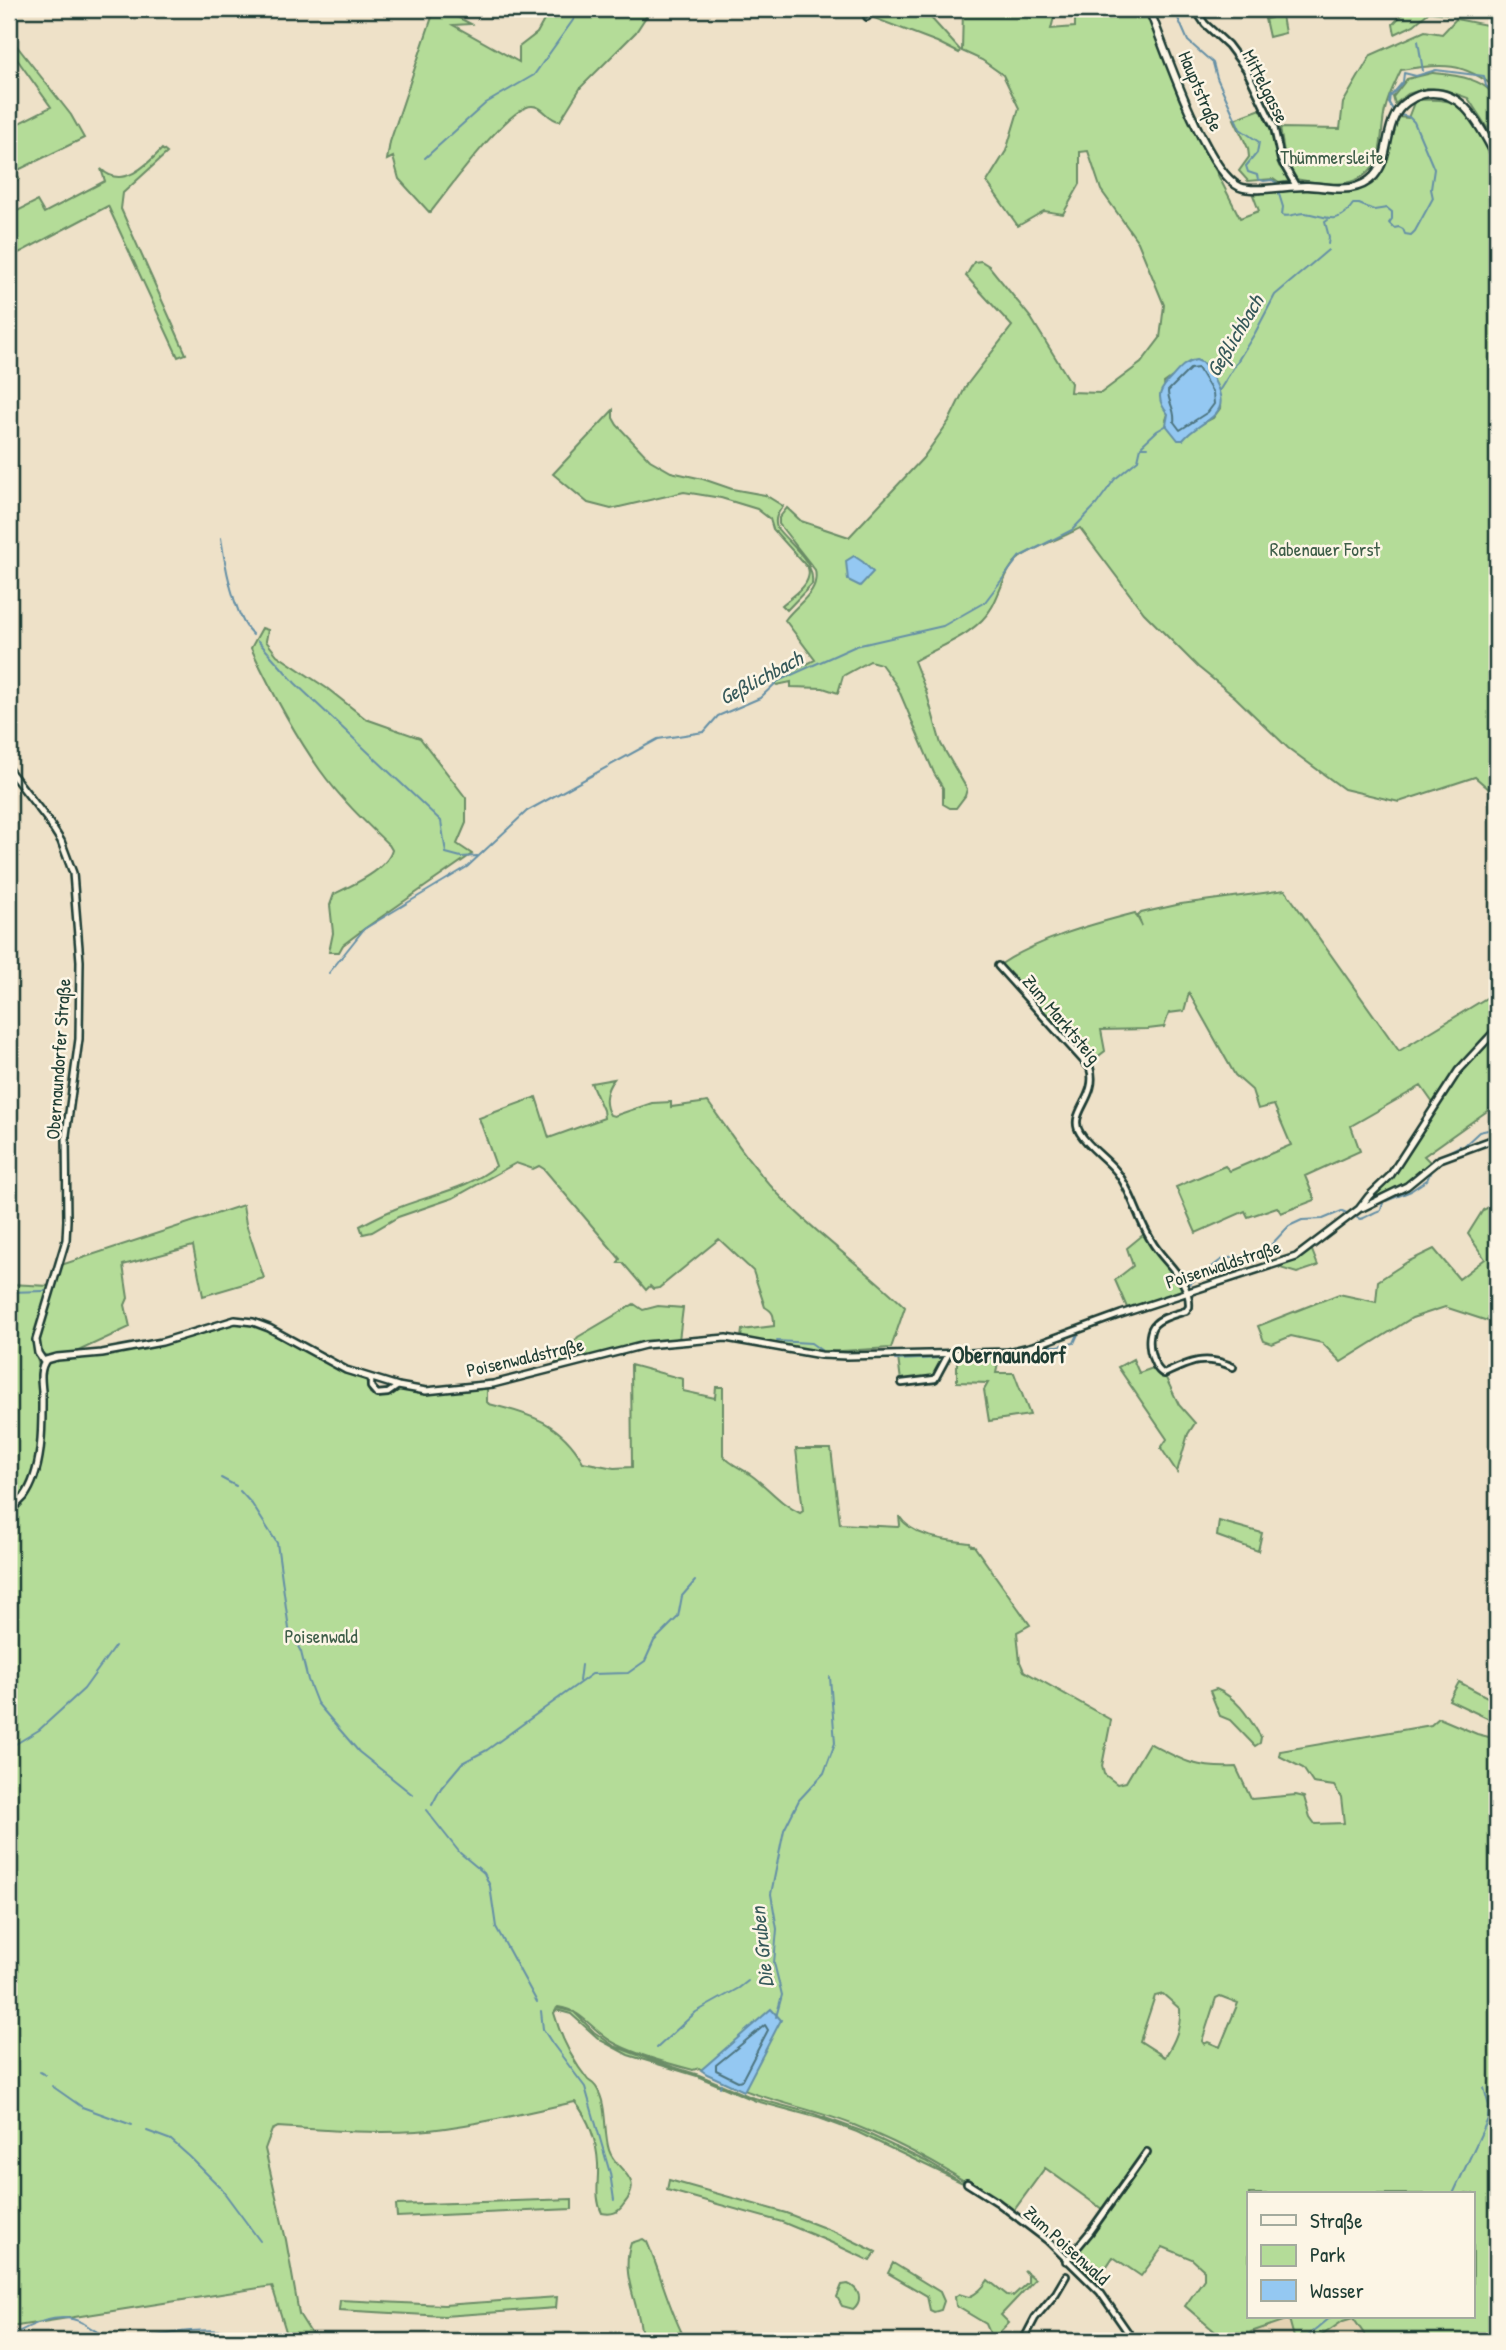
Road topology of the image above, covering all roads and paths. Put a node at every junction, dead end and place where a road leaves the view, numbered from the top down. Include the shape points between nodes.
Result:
1 (870, 9) edge
2 (1149, 9) edge
3 (1195, 9) edge
4 (867, 17) dead end
5 (1497, 158) edge
6 (1296, 186) junction
7 (9, 770) edge
8 (998, 966) dead end
9 (1497, 1029) edge
10 (1497, 1138) edge
11 (1359, 1209) junction
12 (1185, 1289) junction
13 (950, 1352) junction
14 (44, 1362) junction
15 (1233, 1367) dead end
16 (371, 1379) junction
17 (902, 1383) dead end
18 (398, 1386) junction
19 (9, 1513) edge
20 (1147, 2152) dead end
21 (967, 2183) dead end
22 (1066, 2261) junction
23 (1066, 2276) dead end
24 (1023, 2341) edge
25 (1134, 2341) edge

1 - 4 street
2 - 6 main road, Hauptstraße via 1181,93 1221,169 1248,188
3 - 6 street, Mittelgasse via 1246,69 1274,127 1281,160
5 - 6 main road via 1465,106 1434,93 1418,96 1396,113 1380,167 1370,179 1345,189
7 - 14 street, Obernaundorfer Straße via 61,841 72,873 78,919 80,1003 66,1135 66,1240 36,1340
8 - 12 street, Zum Marktsteig via 1090,1068 1093,1085 1078,1116 1079,1132 1120,1176 1156,1249
9 - 11 street, Poisenwaldstraße via 1458,1071 1396,1168
10 - 11 street via 1440,1159 1407,1186
11 - 12 street, Poisenwaldstraße via 1296,1257
12 - 13 street, Poisenwaldstraße via 1033,1346 1008,1352
12 - 15 street via 1189,1307 1155,1324 1150,1332 1156,1367 1164,1374 1197,1361 1217,1360
13 - 17 street via 935,1379
13 - 18 street, Poisenwaldstraße via 831,1356 726,1338 626,1349 493,1384 426,1391
14 - 16 street, Poisenwaldstraße via 162,1342 240,1320 269,1328
14 - 19 street, Obernaundorfer Straße via 40,1449 29,1488
16 - 18 street, Poisenwaldstraße
16 - 18 street via 377,1394
20 - 22 street
21 - 22 street, Zum Poisenwald via 1041,2235
22 - 25 street, Zum Poisenwald via 1099,2291
23 - 24 street

